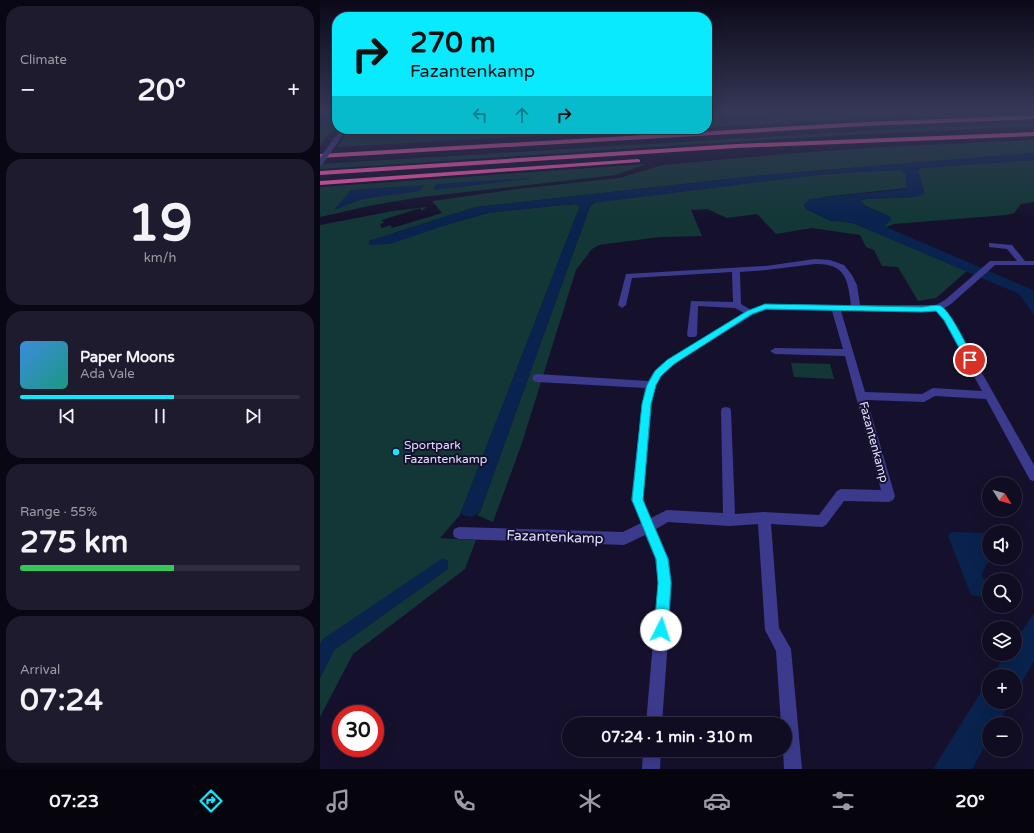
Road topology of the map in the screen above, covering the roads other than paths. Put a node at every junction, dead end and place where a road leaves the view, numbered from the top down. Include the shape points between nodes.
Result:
1 (331, 148) edge
2 (458, 148) edge
3 (707, 148) edge
4 (787, 148) edge
5 (320, 156) edge
6 (671, 158) dead end
7 (648, 160) dead end
8 (320, 163) edge
9 (320, 173) edge
10 (320, 183) edge
11 (992, 245) dead end
12 (1022, 262) junction
13 (1034, 263) edge
14 (736, 270) junction
15 (622, 305) dead end
16 (736, 305) junction
17 (836, 308) junction
18 (856, 308) junction
19 (938, 308) junction
20 (750, 313) junction
21 (692, 335) dead end
22 (775, 351) dead end
23 (849, 353) junction
24 (537, 378) dead end
25 (651, 385) junction
26 (989, 395) junction
27 (861, 396) junction
28 (726, 411) dead end
29 (1034, 476) edge
30 (764, 518) junction
31 (729, 520) junction
32 (648, 526) junction
33 (459, 534) dead end
34 (655, 717) edge
35 (652, 757) edge
36 (651, 769) edge
37 (793, 769) edge

1 - 8 street, bridge
2 - 5 highway
3 - 9 highway
4 - 6 highway
7 - 10 highway
11 - 12 street via 1009,247
12 - 13 street
12 - 19 street via 993,263
14 - 15 street via 630,276
14 - 16 street
14 - 18 street via 807,262 830,262 840,265 846,270 853,286
16 - 20 street
16 - 21 street via 694,303
17 - 18 street
17 - 20 street via 765,307
17 - 23 street, Fazantenkamp
18 - 19 street
19 - 26 street via 947,318
20 - 25 street via 670,362 658,373
22 - 23 street
23 - 27 street, Fazantenkamp
24 - 25 street
25 - 32 street via 637,500
26 - 27 street, Fazantenkamp via 933,392 924,398
26 - 29 street
27 - 30 street, Fazantenkamp via 888,496 841,496 822,520
28 - 31 street
30 - 31 street, Fazantenkamp
30 - 37 street via 772,630 783,649
31 - 32 street, Fazantenkamp via 667,516
32 - 33 street, Fazantenkamp via 624,539
32 - 34 street via 662,559 665,583
35 - 36 street

